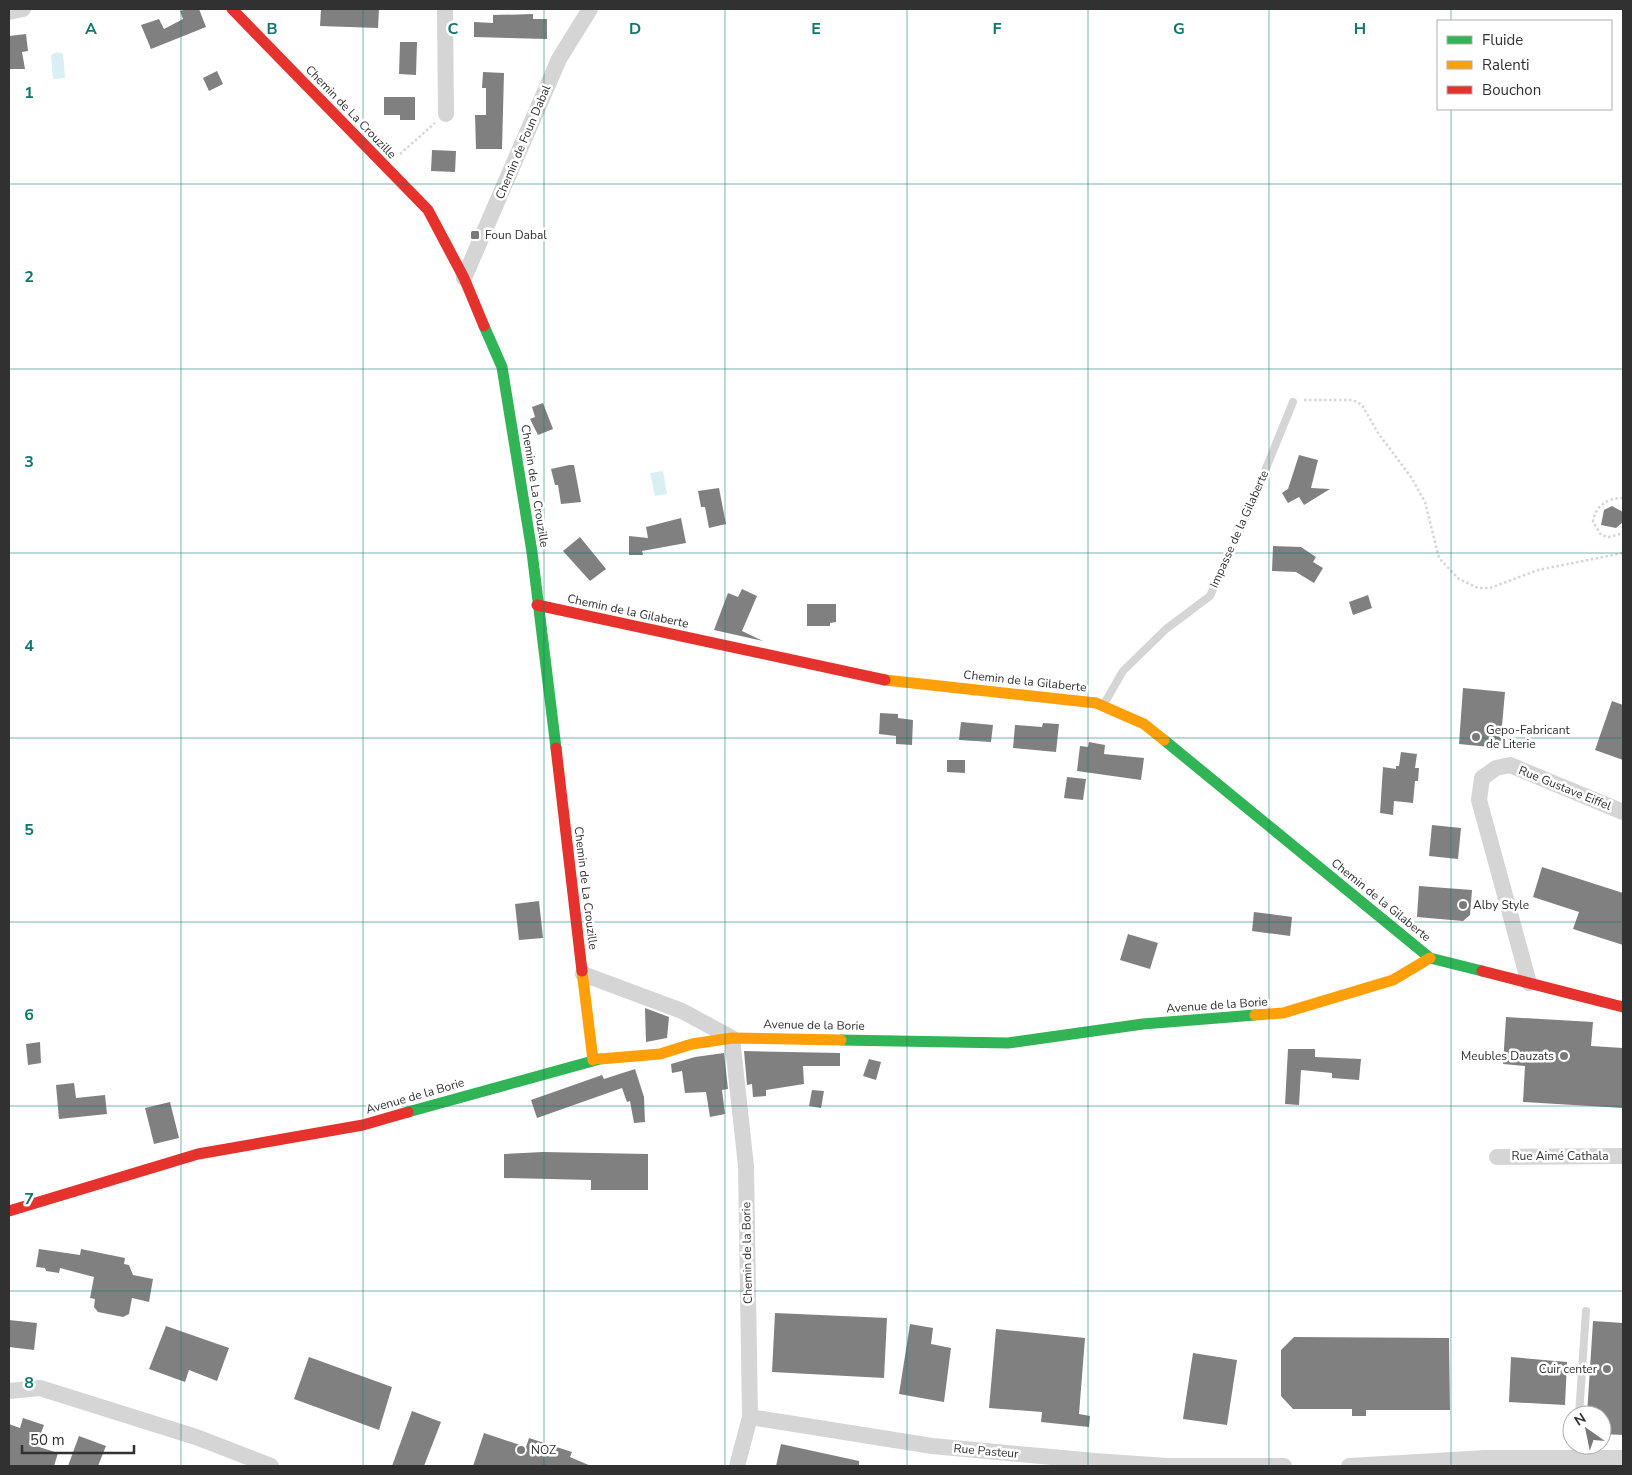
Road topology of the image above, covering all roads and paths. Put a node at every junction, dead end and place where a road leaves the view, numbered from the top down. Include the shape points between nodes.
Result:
1 (23, 9) edge
2 (232, 9) edge
3 (445, 9) edge
4 (590, 9) edge
5 (9, 12) edge
6 (446, 114) joint
7 (385, 166) junction
8 (464, 278) junction
9 (1293, 402) joint
10 (1623, 498) edge
11 (1623, 533) edge
12 (1623, 553) edge
13 (537, 606) junction
14 (1103, 706) junction
15 (1623, 812) edge
16 (1430, 958) junction
17 (583, 974) junction
18 (1529, 983) junction
19 (1623, 1007) edge
20 (732, 1038) junction
21 (593, 1060) junction
22 (1623, 1156) edge
23 (1497, 1157) dead end
24 (9, 1211) edge
25 (1586, 1311) dead end
26 (9, 1391) edge
27 (1580, 1405) edge
28 (750, 1417) junction
29 (1562, 1453) edge
30 (1600, 1455) edge
31 (1623, 1458) edge
32 (271, 1466) edge
33 (737, 1466) edge
34 (1284, 1466) edge
35 (1349, 1466) edge

1 - 5 street
2 - 7 street, Chemin de La Crouzille
3 - 6 street
4 - 8 street, Chemin de Foun Dabal via 559,59
6 - 7 path
7 - 8 street, Chemin de La Crouzille via 428,210
8 - 13 street, Chemin de La Crouzille via 502,367 532,552
9 - 12 path via 1353,400 1362,405 1425,502 1439,558 1459,579 1478,588 1490,588 1538,570
9 - 14 lane, Impasse de la Gilaberte via 1210,596 1166,629 1124,671
10 - 11 path via 1609,500 1599,507 1593,522 1601,535 1608,537
13 - 14 street, Chemin de la Gilaberte via 878,679
13 - 17 street, Chemin de La Crouzille
14 - 16 street, Chemin de la Gilaberte via 1144,724
15 - 18 street, Rue Gustave Eiffel via 1510,765 1496,768 1482,778 1479,800
16 - 18 street
16 - 20 street, Avenue de la Borie via 1393,980 1283,1014 1143,1024 1008,1043
17 - 20 street via 682,1011
17 - 21 street, Chemin de La Crouzille
18 - 19 street
20 - 21 street, Avenue de la Borie via 692,1044 660,1054
20 - 28 street, Chemin de la Borie via 746,1166
21 - 24 street, Avenue de la Borie via 363,1125 198,1154
22 - 23 street, Rue Aimé Cathala
25 - 27 lane
26 - 32 street via 40,1388 196,1437
28 - 33 street, Chemin de la Borie
28 - 34 street, Rue Pasteur via 932,1446 1095,1461 1166,1466
29 - 35 street
30 - 31 street

